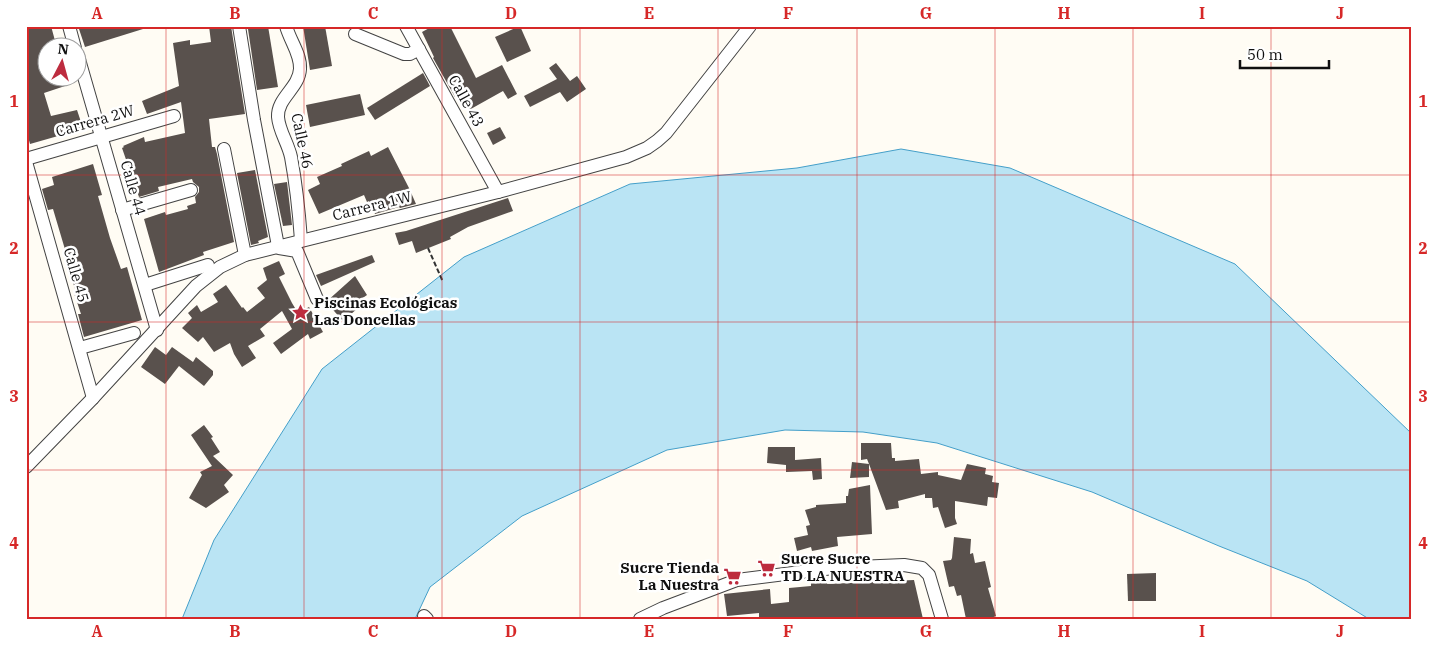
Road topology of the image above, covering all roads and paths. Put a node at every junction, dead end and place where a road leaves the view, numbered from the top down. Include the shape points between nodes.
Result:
1 (239, 26) edge
2 (286, 26) edge
3 (406, 26) edge
4 (750, 26) edge
5 (355, 34) dead end
6 (418, 49) junction
7 (87, 88) edge
8 (174, 116) dead end
9 (100, 136) junction
10 (224, 149) dead end
11 (26, 160) edge
12 (191, 190) dead end
13 (498, 192) junction
14 (122, 210) junction
15 (301, 240) junction
16 (277, 247) junction
17 (428, 248) dead end
18 (244, 255) junction
19 (208, 265) dead end
20 (443, 282) dead end
21 (145, 285) junction
22 (317, 299) dead end
23 (157, 330) junction
24 (134, 333) dead end
25 (80, 348) junction
26 (93, 398) junction
27 (26, 467) edge
28 (666, 614) edge
29 (640, 619) edge
30 (942, 619) edge

1 - 16 street
2 - 15 street, Calle 46 via 300,69 298,80 284,99 278,115 290,155
3 - 6 street, Calle 43
4 - 13 street, Carrera 1W via 657,142 626,157
5 - 6 street via 404,54
6 - 13 street, Calle 43
7 - 9 street, Calle 44
8 - 9 street, Carrera 2W
9 - 11 street, Carrera 2W
9 - 14 street, Calle 44
10 - 18 street
11 - 25 street, Calle 45
12 - 14 street
13 - 15 street, Carrera 1W
14 - 21 street, Calle 44
15 - 16 street, Carrera 1W
16 - 18 street, Carrera 1W
16 - 22 street via 297,251
17 - 20 path
18 - 23 street, Carrera 1W via 220,267 196,286
19 - 21 street
21 - 23 street, Calle 44
23 - 26 street, Carrera 1W
24 - 25 street
25 - 26 street, Calle 45
26 - 27 street, Carrera 1W
28 - 29 street
28 - 30 street via 738,580 832,568 904,565 922,568 929,575

